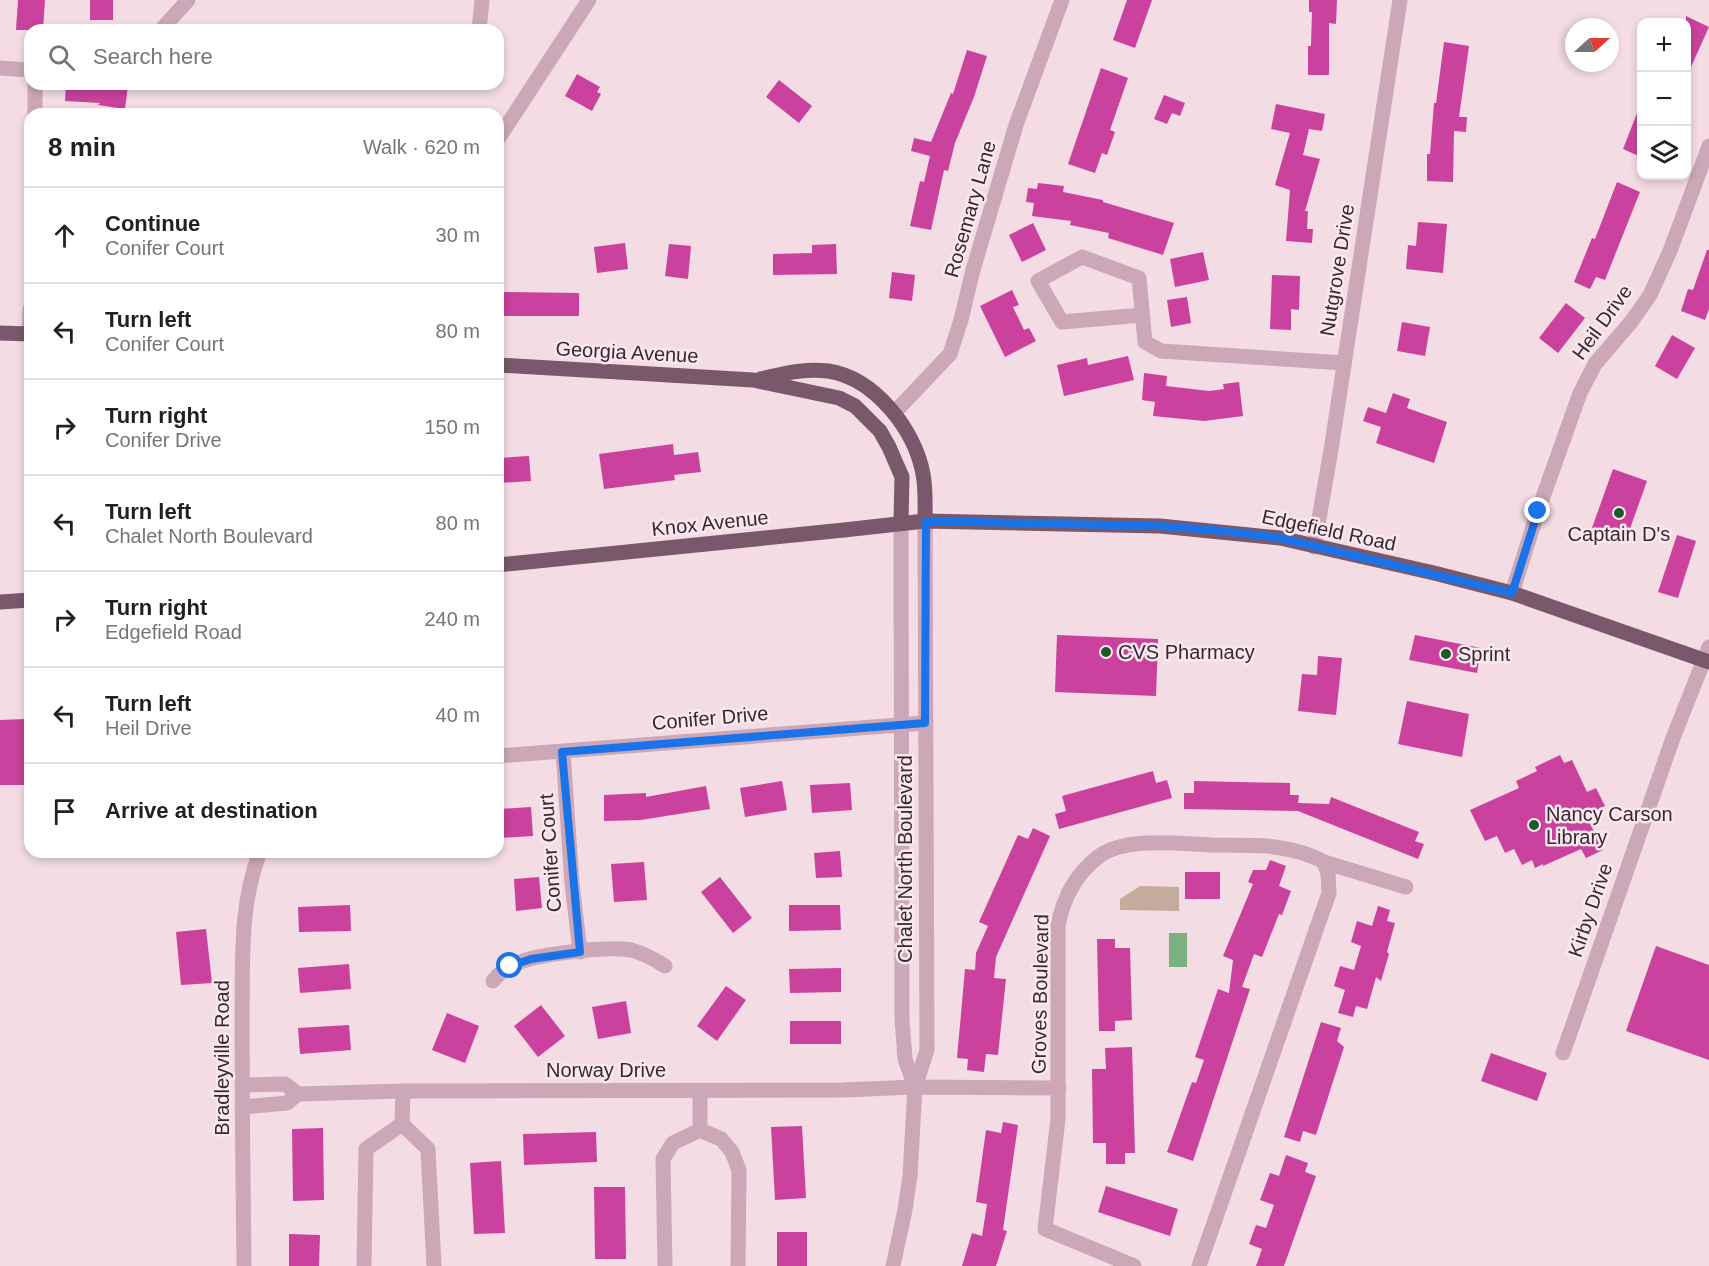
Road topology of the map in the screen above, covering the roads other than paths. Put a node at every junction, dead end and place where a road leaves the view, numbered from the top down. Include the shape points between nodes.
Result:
1 (188, 0) edge
2 (482, 0) edge
3 (589, 0) edge
4 (1062, 0) edge
5 (1400, 0) edge
6 (166, 24) edge
7 (480, 24) edge
8 (0, 68) edge
9 (24, 69) edge
10 (35, 90) edge
11 (34, 108) edge
12 (504, 130) edge
13 (1709, 146) edge
14 (1142, 315) junction
15 (0, 333) edge
16 (24, 334) edge
17 (1344, 363) junction
18 (504, 365) edge
19 (753, 380) junction
20 (894, 413) junction
21 (926, 521) junction
22 (901, 522) junction
23 (1314, 547) junction
24 (504, 564) edge
25 (1512, 593) junction
26 (24, 600) edge
27 (0, 602) edge
28 (1707, 656) edge
29 (925, 723) junction
30 (901, 726) junction
31 (562, 752) junction
32 (504, 756) edge
33 (258, 858) edge
34 (1324, 862) junction
35 (1406, 887) dead end
36 (580, 952) junction
37 (664, 966) dead end
38 (493, 981) dead end
39 (1563, 1053) dead end
40 (242, 1085) junction
41 (915, 1087) junction
42 (1059, 1088) junction
43 (403, 1091) junction
44 (700, 1091) junction
45 (298, 1094) junction
46 (242, 1107) junction
47 (402, 1124) junction
48 (700, 1130) junction
49 (244, 1266) edge
50 (364, 1266) edge
51 (434, 1266) edge
52 (665, 1266) edge
53 (738, 1266) edge
54 (893, 1266) edge
55 (1134, 1266) edge
56 (1199, 1266) edge

1 - 6 street
2 - 7 street
3 - 12 street
4 - 20 street, Rosemary Lane via 1016,125 950,354
5 - 17 street, Nutgrove Drive
8 - 9 street
10 - 11 street
13 - 25 street, Heil Drive via 1650,295 1595,364 1580,393
14 - 14 street via 1139,278 1082,257 1038,281 1062,322
14 - 17 street via 1145,342 1161,351
15 - 16 main road
17 - 23 street, Nutgrove Drive
18 - 19 main road, Georgia Avenue
19 - 20 main road, Georgia Avenue via 798,370 829,371 861,383
19 - 22 main road, Georgia Avenue via 839,398 855,406 880,432 897,463 902,477
20 - 21 main road, Georgia Avenue via 919,460
21 - 22 main road, Knox Avenue
21 - 23 main road, Edgefield Road via 1160,526 1280,538
21 - 29 street, Chalet North Boulevard
22 - 24 main road, Knox Avenue
22 - 30 street, Chalet North Boulevard
23 - 25 main road, Edgefield Road
25 - 28 main road, Edgefield Road
26 - 27 main road
28 - 39 street, Kirby Drive via 1673,738
29 - 30 street, Conifer Drive
29 - 41 street, Chalet North Boulevard via 927,1050
30 - 31 street, Conifer Drive
30 - 41 street, Chalet North Boulevard via 902,1019 905,1059
31 - 32 street, Conifer Drive
31 - 36 street, Conifer Court
33 - 40 street, Bradleyville Road via 243,924
34 - 35 street, Groves Boulevard
34 - 42 street, Groves Boulevard via 1268,846 1142,843 1100,855 1070,888 1058,927
34 - 56 street via 1329,893
36 - 37 street via 630,950
36 - 38 street via 521,961
40 - 45 street, Norway Drive via 285,1084
40 - 46 street, Bradleyville Road
41 - 42 street, Groves Boulevard
41 - 44 street, Norway Drive
41 - 54 street, Chalet North Boulevard via 910,1176
42 - 55 street, Groves Boulevard via 1045,1229
43 - 44 street, Norway Drive
43 - 45 street, Norway Drive
43 - 47 street
44 - 48 street
45 - 46 street, Norway Drive via 286,1103
46 - 49 street, Bradleyville Road
47 - 50 street via 366,1149
47 - 51 street via 428,1149
48 - 52 street via 673,1143 663,1159
48 - 53 street via 721,1138 739,1170

